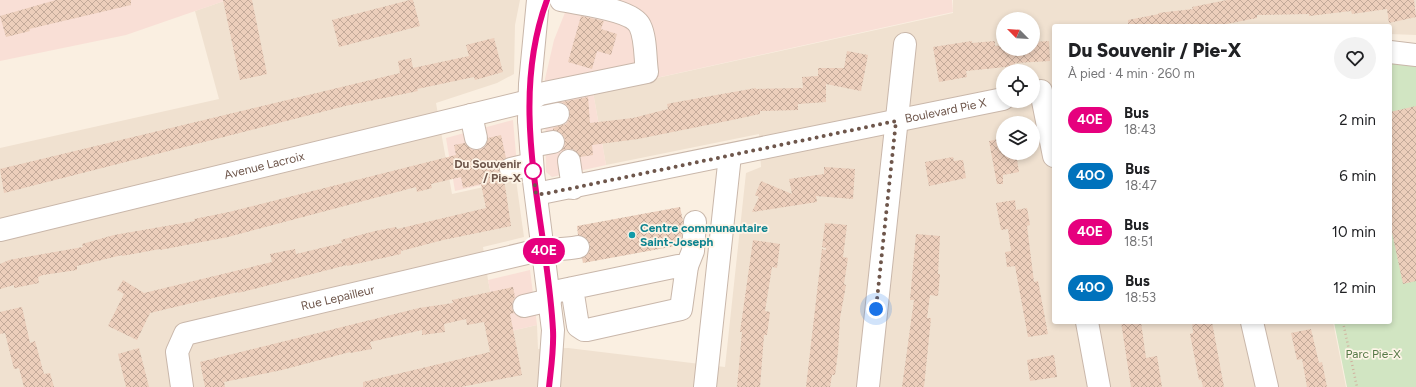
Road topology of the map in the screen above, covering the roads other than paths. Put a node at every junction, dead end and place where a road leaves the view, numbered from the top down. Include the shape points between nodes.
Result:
1 (538, 0) edge
2 (547, 0) edge
3 (561, 0) edge
4 (535, 36) junction
5 (905, 44) dead end
6 (1392, 52) edge
7 (1416, 55) edge
8 (1043, 91) edge
9 (996, 100) edge
10 (529, 110) junction
11 (558, 114) dead end
12 (471, 115) junction
13 (896, 121) junction
14 (476, 138) dead end
15 (553, 142) dead end
16 (1052, 144) edge
17 (532, 155) junction
18 (730, 155) junction
19 (568, 161) dead end
20 (511, 169) dead end
21 (573, 188) junction
22 (536, 194) junction
23 (695, 222) dead end
24 (0, 230) edge
25 (578, 247) dead end
26 (544, 250) junction
27 (687, 266) junction
28 (572, 288) junction
29 (550, 297) junction
30 (524, 306) dead end
31 (1087, 324) edge
32 (1252, 324) edge
33 (182, 387) edge
34 (549, 387) edge
35 (705, 387) edge
36 (868, 387) edge
37 (1099, 387) edge
38 (1267, 387) edge

1 - 4 street
2 - 4 street
3 - 10 street via 623,13 636,20 642,31 647,72 540,94
4 - 10 street
5 - 13 street
6 - 7 street
8 - 16 street
9 - 13 street, Boulevard Pie X
10 - 11 street
10 - 12 street, Avenue Lacroix
10 - 17 street
12 - 14 street
12 - 24 street, Avenue Lacroix
13 - 18 street, Boulevard Pie X
13 - 36 street
15 - 17 street
17 - 20 street
17 - 22 street
18 - 21 street, Boulevard Pie X via 594,174
18 - 35 street
19 - 21 street
21 - 22 street, Boulevard Pie X
22 - 26 street
23 - 27 street via 693,251
25 - 26 street via 559,251
26 - 29 street
26 - 33 street, Rue Lepailleur via 185,334 177,352
27 - 28 street
27 - 28 street via 681,309 588,330 578,326
28 - 29 street
29 - 30 street
29 - 34 street via 553,333
31 - 37 street
32 - 38 street

